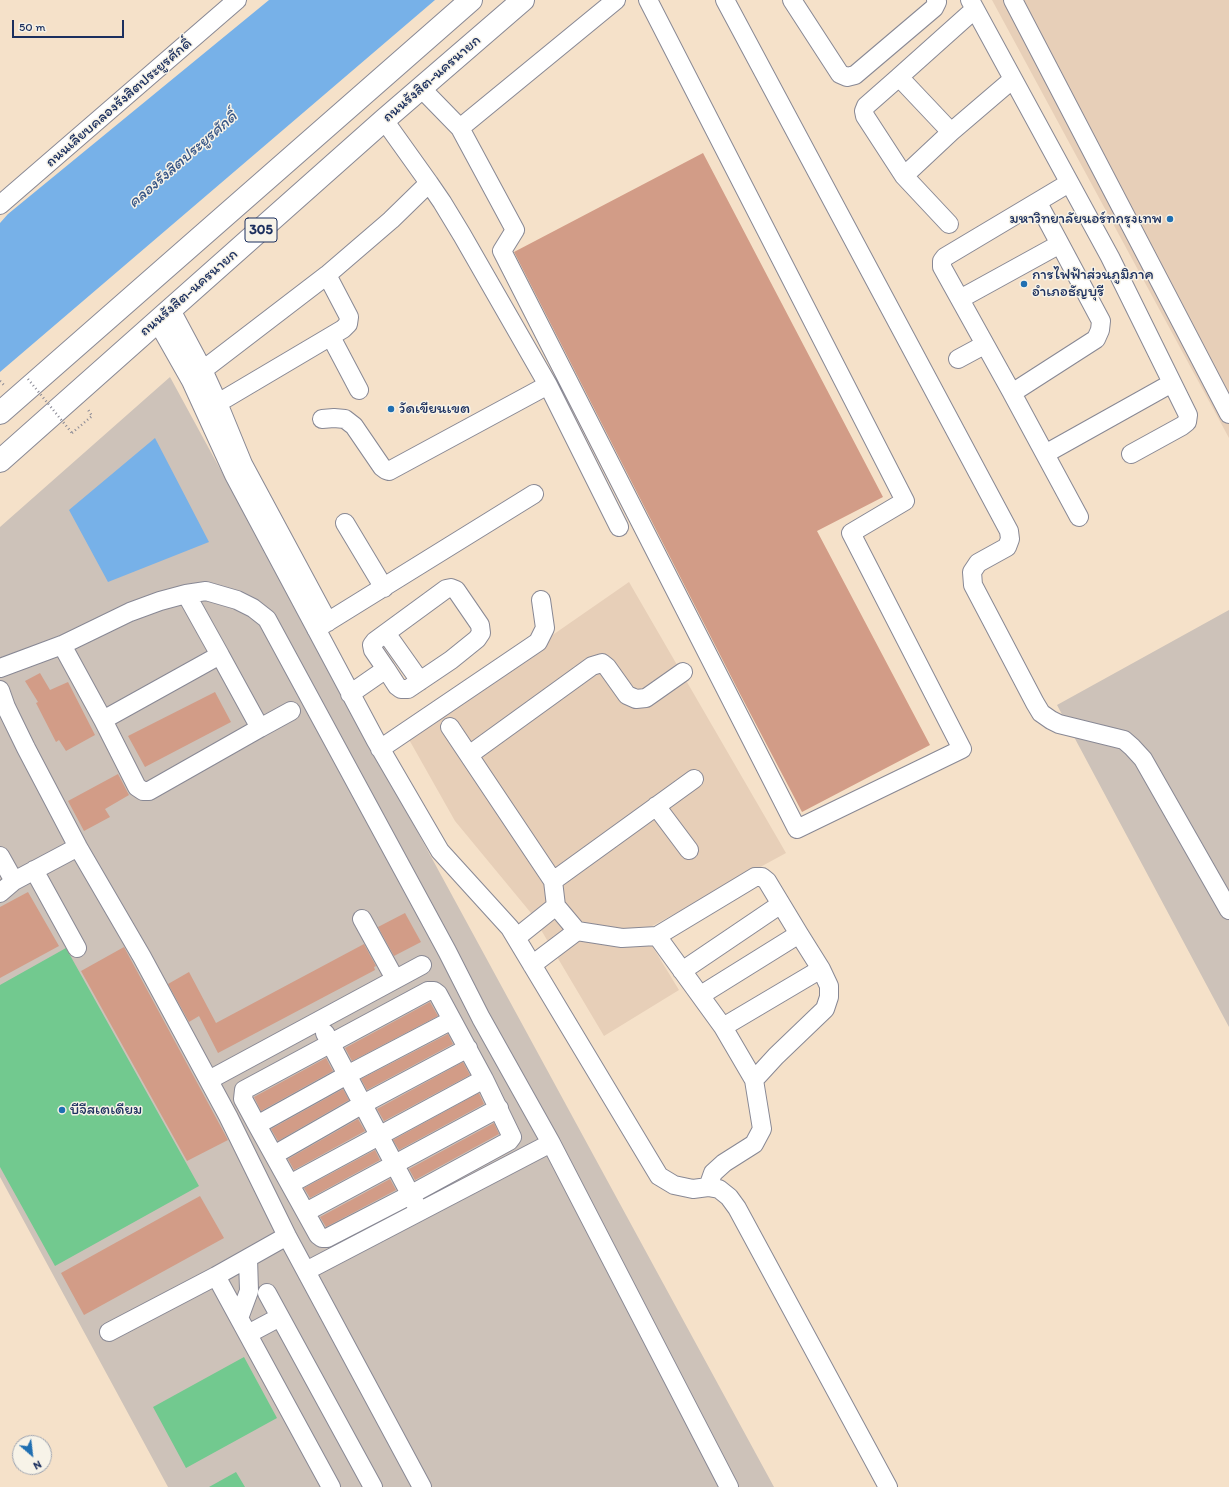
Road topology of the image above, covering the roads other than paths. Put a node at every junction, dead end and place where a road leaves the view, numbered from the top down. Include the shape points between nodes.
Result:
1 (237, 0) edge
2 (471, 0) edge
3 (523, 0) edge
4 (616, 0) edge
5 (648, 0) edge
6 (725, 0) edge
7 (936, 0) edge
8 (1013, 0) edge
9 (795, 1) edge
10 (973, 4) edge
11 (899, 77) junction
12 (1013, 79) junction
13 (421, 88) junction
14 (384, 120) junction
15 (460, 128) junction
16 (951, 132) junction
17 (904, 176) junction
18 (429, 183) junction
19 (1069, 183) junction
20 (1038, 203) junction
21 (0, 205) edge
22 (949, 224) dead end
23 (1060, 244) junction
24 (327, 275) junction
25 (960, 299) junction
26 (164, 315) junction
27 (331, 337) junction
28 (984, 345) junction
29 (958, 359) dead end
30 (203, 370) junction
31 (1172, 384) junction
32 (548, 385) junction
33 (359, 390) dead end
34 (1012, 393) junction
35 (218, 403) junction
36 (0, 413) edge
37 (1229, 414) edge
38 (322, 419) dead end
39 (1045, 454) junction
40 (1131, 454) dead end
41 (0, 461) edge
42 (534, 494) dead end
43 (1080, 517) dead end
44 (345, 523) dead end
45 (619, 527) dead end
46 (384, 588) junction
47 (186, 594) junction
48 (541, 600) dead end
49 (322, 626) junction
50 (386, 633) junction
51 (62, 644) junction
52 (220, 655) junction
53 (2, 661) edge
54 (386, 669) junction
55 (683, 672) dead end
56 (420, 681) junction
57 (1, 691) edge
58 (350, 694) junction
59 (291, 712) dead end
60 (103, 720) junction
61 (450, 727) dead end
62 (260, 728) junction
63 (380, 749) junction
64 (469, 755) junction
65 (694, 779) dead end
66 (656, 806) junction
67 (78, 847) junction
68 (689, 850) dead end
69 (0, 856) edge
70 (34, 870) junction
71 (14, 881) junction
72 (553, 881) junction
73 (0, 893) edge
74 (781, 904) junction
75 (556, 906) junction
76 (1229, 910) edge
77 (362, 919) dead end
78 (577, 931) junction
79 (798, 934) junction
80 (657, 936) junction
81 (516, 938) junction
82 (77, 948) dead end
83 (532, 964) junction
84 (422, 965) dead end
85 (821, 969) junction
86 (682, 971) junction
87 (396, 979) junction
88 (701, 996) junction
89 (452, 1020) junction
90 (319, 1022) junction
91 (723, 1027) junction
92 (330, 1043) junction
93 (468, 1048) junction
94 (347, 1075) junction
95 (484, 1079) junction
96 (209, 1080) junction
97 (754, 1080) junction
98 (362, 1104) junction
99 (499, 1108) junction
100 (257, 1125) junction
101 (379, 1135) junction
102 (551, 1143) junction
103 (274, 1154) junction
104 (484, 1155) junction
105 (394, 1164) junction
106 (494, 1172) junction
107 (290, 1184) junction
108 (708, 1187) junction
109 (410, 1195) junction
110 (419, 1211) junction
111 (306, 1212) junction
112 (338, 1233) junction
113 (287, 1236) junction
114 (347, 1249) junction
115 (248, 1258) junction
116 (306, 1271) junction
117 (216, 1276) junction
118 (267, 1293) dead end
119 (280, 1317) junction
120 (239, 1318) junction
121 (109, 1332) dead end
122 (248, 1334) junction
123 (331, 1487) edge
124 (372, 1487) edge
125 (422, 1487) edge
126 (730, 1487) edge
127 (888, 1487) edge

1 - 21 street, ถนนเลียบคลองรังสิตประยูรศักดิ์
2 - 36 main road, 305
3 - 13 main road, ถนนรังสิต-นครนายก / 305
4 - 15 street
5 - 15 street via 905,501 851,533 962,749 797,829 502,251 515,230
6 - 76 street via 1009,531 1010,539 1006,547 978,563 972,572 973,585 1035,703 1041,713 1059,724 1124,740 1132,747 1143,759
7 - 9 street via 934,8 855,75 847,77 840,74
8 - 37 street
10 - 11 street
10 - 12 street
11 - 16 street
11 - 17 street via 866,106 864,111
12 - 16 street
12 - 19 street
13 - 14 main road, ถนนรังสิต-นครนายก / 305
13 - 15 street
14 - 18 street
14 - 26 main road, ถนนรังสิต-นครนายก / 305
16 - 17 street
17 - 22 street
18 - 24 street via 391,220
18 - 32 street via 462,235
19 - 20 street
19 - 31 street via 1110,257
20 - 23 street
20 - 25 street via 945,256 942,267
23 - 25 street
23 - 34 street via 1101,320 1100,330 1096,339
24 - 27 street via 350,317 348,324
24 - 30 street
25 - 28 street
26 - 30 street
26 - 41 main road, ถนนรังสิต-นครนายก / 305
26 - 49 street via 181,362 234,475
27 - 33 street
27 - 35 street
28 - 29 street
28 - 34 street
30 - 35 street
31 - 39 street
31 - 40 street via 1188,414 1187,422
32 - 38 street via 390,471 382,467 354,426 345,419
32 - 45 street
34 - 39 street
35 - 49 street via 243,464
39 - 43 street
42 - 46 street
44 - 46 street
46 - 49 street
47 - 51 street via 130,612
47 - 52 street
47 - 102 street via 206,592 237,600 267,619
48 - 63 street via 545,628 538,642
49 - 58 street
50 - 54 street via 372,645
50 - 56 street
50 - 56 street via 446,589 456,590 480,625 481,633 451,660
51 - 53 street
51 - 60 street
52 - 60 street
52 - 62 street
53 - 57 street via 9,670
54 - 56 street via 401,689 408,689
54 - 58 street
55 - 64 street via 646,698 636,699 627,695 602,663 592,666
57 - 67 street via 26,748
58 - 63 street
59 - 62 street
60 - 62 street via 137,787 143,791 149,791
61 - 64 street
63 - 81 street via 440,851 510,928
64 - 72 street
65 - 66 street
66 - 68 street
66 - 72 street
67 - 70 street
67 - 96 street
69 - 71 street
70 - 71 street
70 - 82 street
71 - 73 street
72 - 75 street
74 - 79 street
74 - 80 street via 767,881 762,877 755,877
74 - 86 street
75 - 78 street
75 - 81 street
77 - 87 street
78 - 80 street via 622,938
78 - 83 street
79 - 85 street
79 - 88 street
80 - 86 street
81 - 83 street
83 - 108 street via 659,1176 674,1185 693,1189
84 - 87 street
85 - 91 street
85 - 97 street via 829,986 825,1009
86 - 88 street
87 - 90 street
88 - 91 street
89 - 92 street via 438,994 428,991
89 - 93 street
89 - 94 street
90 - 92 street
90 - 96 street
91 - 97 street
92 - 94 street
92 - 100 street via 244,1090 243,1099
93 - 95 street
93 - 98 street
94 - 98 street
94 - 100 street
95 - 99 street
95 - 101 street
96 - 113 street
97 - 108 street via 762,1130 754,1144 713,1173
98 - 101 street
98 - 103 street
99 - 104 street via 512,1137
99 - 105 street
100 - 103 street
101 - 105 street
101 - 107 street
102 - 106 street
102 - 126 street
103 - 107 street
104 - 106 street
104 - 109 street
105 - 109 street
105 - 111 street
106 - 110 street
107 - 111 street
108 - 127 street via 719,1189 737,1208
109 - 110 street
109 - 112 street
110 - 114 street
111 - 112 street via 322,1238
112 - 114 street
113 - 115 street
113 - 116 street
114 - 116 street
115 - 117 street
115 - 120 street via 249,1291
116 - 125 street
117 - 120 street
117 - 121 street
118 - 119 street
119 - 122 street
119 - 124 street
120 - 122 street
122 - 123 street

